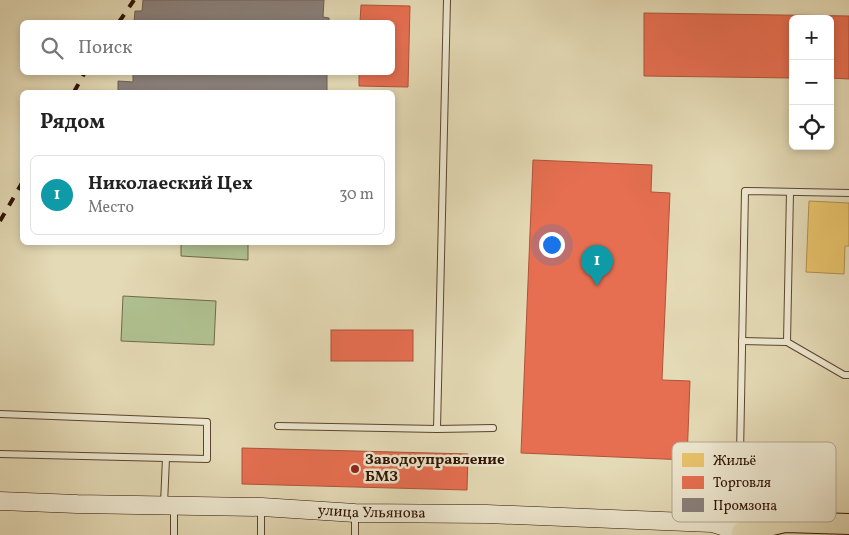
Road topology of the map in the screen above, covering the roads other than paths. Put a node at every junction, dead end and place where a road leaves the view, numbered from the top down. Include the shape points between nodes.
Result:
1 (447, 0) edge
2 (790, 192) junction
3 (849, 194) edge
4 (742, 341) junction
5 (787, 342) junction
6 (849, 375) edge
7 (0, 414) edge
8 (278, 426) dead end
9 (494, 428) dead end
10 (437, 429) junction
11 (740, 442) edge
12 (0, 454) edge
13 (166, 458) junction
14 (0, 501) edge
15 (169, 506) junction
16 (262, 507) junction
17 (355, 513) junction
18 (672, 522) edge
19 (678, 522) edge
20 (849, 524) edge
21 (746, 534) edge
22 (174, 535) edge
23 (261, 535) edge
24 (355, 535) edge

1 - 10 lane
2 - 3 lane
2 - 4 lane via 745,190
2 - 5 lane
4 - 5 lane
4 - 11 lane
5 - 6 lane
7 - 13 lane via 207,422 207,460
8 - 10 lane
9 - 10 lane
12 - 13 lane
13 - 15 lane
14 - 15 main road, улица Ульянова
15 - 16 main road, улица Ульянова
15 - 22 lane
16 - 17 main road, улица Ульянова
16 - 23 lane
17 - 18 main road, улица Ульянова via 487,514
17 - 24 lane
19 - 21 main road, улица Ульянова via 712,523
20 - 21 main road, улица Ульянова via 785,522

